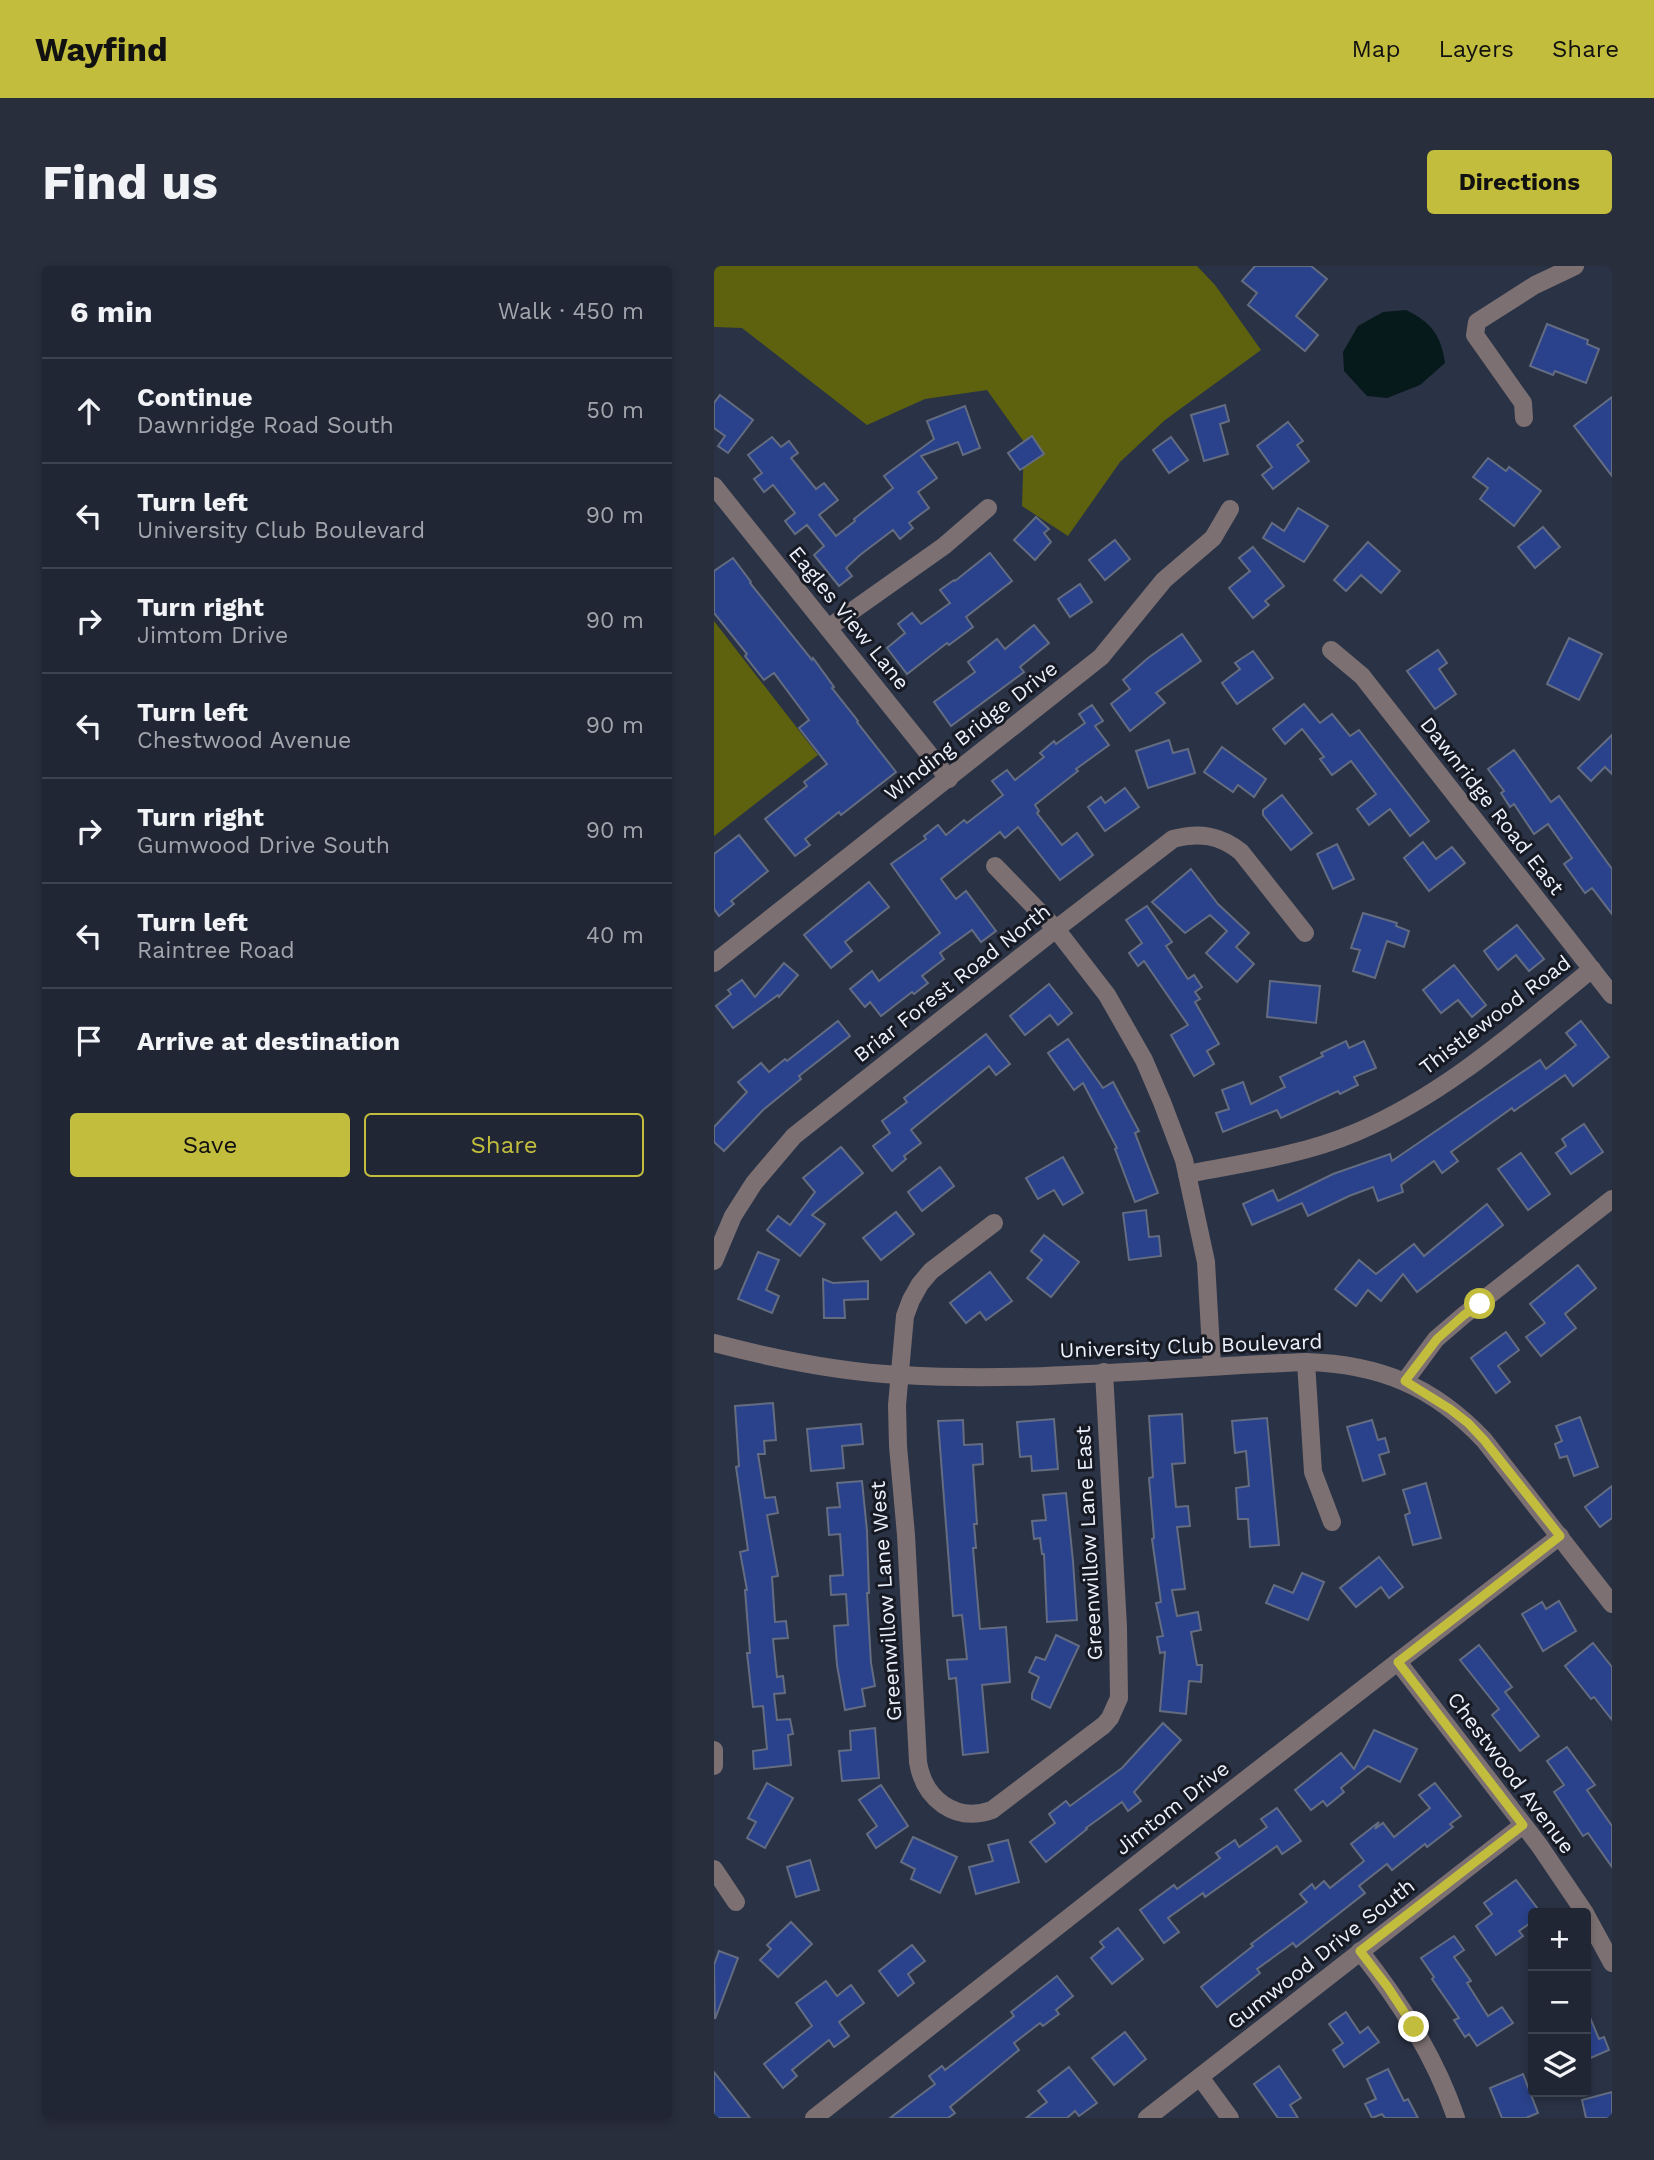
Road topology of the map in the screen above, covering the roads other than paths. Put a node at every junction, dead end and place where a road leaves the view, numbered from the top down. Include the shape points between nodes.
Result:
1 (1575, 266) edge
2 (1524, 418) dead end
3 (714, 486) edge
4 (988, 508) dead end
5 (1230, 509) dead end
6 (828, 628) junction
7 (1331, 650) dead end
8 (948, 779) junction
9 (995, 866) dead end
10 (1056, 929) junction
11 (1305, 933) dead end
12 (714, 962) edge
13 (1592, 969) junction
14 (1612, 995) edge
15 (1187, 1174) junction
16 (1612, 1199) edge
17 (994, 1223) dead end
18 (714, 1261) edge
19 (714, 1343) edge
20 (1306, 1362) junction
21 (1212, 1366) junction
22 (1104, 1372) junction
23 (899, 1375) junction
24 (1405, 1381) junction
25 (1332, 1522) dead end
26 (1560, 1536) junction
27 (1612, 1604) edge
28 (1398, 1662) junction
29 (714, 1750) edge
30 (714, 1766) edge
31 (952, 1810) joint
32 (1523, 1825) junction
33 (714, 1869) edge
34 (736, 1902) dead end
35 (1581, 1908) edge
36 (1591, 1925) edge
37 (1360, 1951) junction
38 (1612, 1963) edge
39 (1200, 2077) junction
40 (814, 2118) edge
41 (1147, 2118) edge
42 (1230, 2118) edge
43 (1456, 2118) edge

1 - 2 street via 1477,322 1475,335 1524,403
3 - 6 street, Eagles View Lane
4 - 6 street via 944,546
5 - 8 street, Winding Bridge Drive via 1213,538 1164,580 1101,657
6 - 8 street, Eagles View Lane
7 - 13 street, Dawnridge Road East via 1362,676
8 - 12 street, Winding Bridge Drive
9 - 10 street
10 - 11 street, Briar Forest Road North via 1173,839 1186,835 1210,836 1233,846
10 - 15 street via 1107,995 1133,1040 1162,1102
10 - 18 street, Briar Forest Road North via 794,1136 733,1216
13 - 14 street, Dawnridge Road East
13 - 15 street, Thistlewood Road via 1471,1067 1388,1117 1312,1148
15 - 21 street via 1206,1262
16 - 24 street via 1464,1315 1437,1339
17 - 23 street, Greenwillow Lane West via 920,1284 905,1316
19 - 23 street, University Club Boulevard via 792,1362
20 - 21 street, University Club Boulevard
20 - 24 street, University Club Boulevard via 1350,1365
20 - 25 street via 1313,1472
21 - 22 street, University Club Boulevard
22 - 23 street, University Club Boulevard via 1006,1377
22 - 31 street, Greenwillow Lane East via 1118,1627 1119,1698 1115,1710 1104,1725 992,1810 966,1814
23 - 31 street, Greenwillow Lane West via 898,1446 918,1762 932,1796
24 - 26 street, University Club Boulevard via 1468,1423
26 - 27 street, University Club Boulevard
26 - 28 street, Jimtom Drive
28 - 32 street, Chestwood Avenue
28 - 40 street, Jimtom Drive
29 - 30 street
32 - 35 street, Chestwood Avenue
32 - 37 street, Gumwood Drive South
33 - 34 street
36 - 38 street, Chestwood Avenue
37 - 39 street, Gumwood Drive South
37 - 43 street via 1414,2027
39 - 41 street, Gumwood Drive South
39 - 42 street

